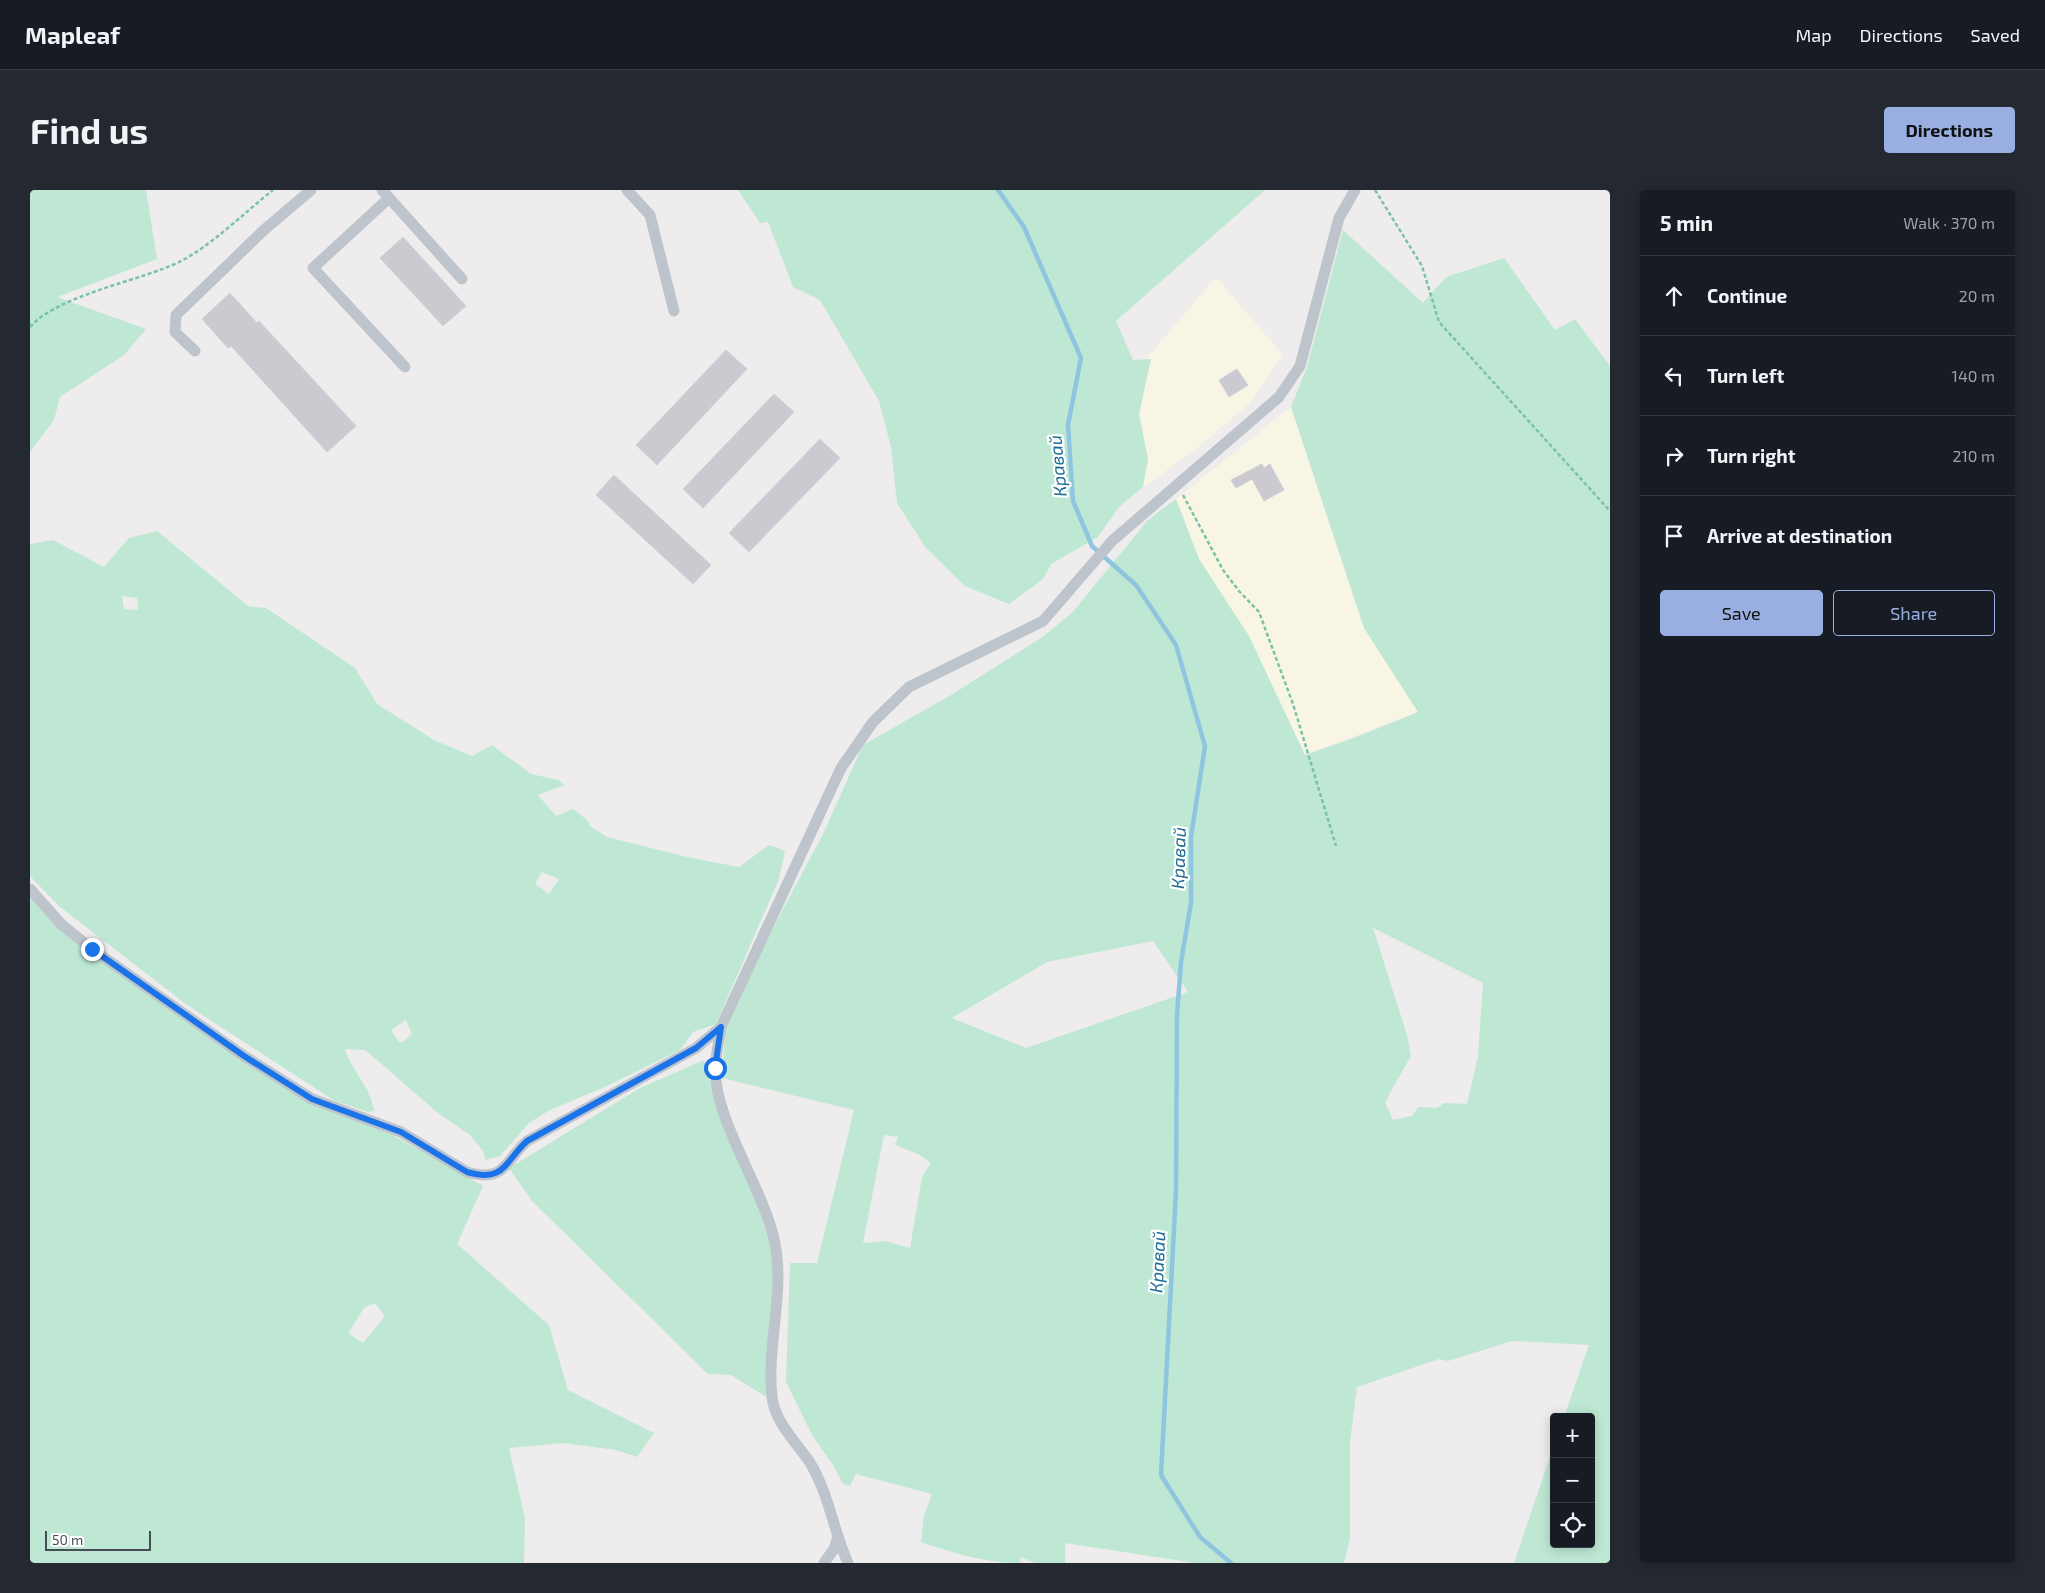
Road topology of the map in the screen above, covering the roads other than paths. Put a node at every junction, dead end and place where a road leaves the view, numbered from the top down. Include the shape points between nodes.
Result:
1 (311, 190) edge
2 (627, 190) edge
3 (1355, 190) edge
4 (386, 194) edge
5 (462, 279) dead end
6 (674, 311) dead end
7 (195, 351) dead end
8 (405, 367) dead end
9 (30, 889) edge
10 (721, 1027) junction
11 (838, 1535) junction
12 (824, 1563) edge
13 (848, 1563) edge

1 - 7 street via 264,230 176,315 175,332
2 - 6 street via 650,215
3 - 10 street via 1339,218 1300,366 1279,397 1112,541 1043,621 909,687 873,722 841,768
4 - 5 street
4 - 8 street via 312,268
9 - 10 street via 61,924 92,949 244,1056 312,1099 401,1132 467,1172 478,1175 504,1170 527,1141 696,1048
10 - 11 street via 715,1068 720,1104 767,1213 774,1237 778,1268 770,1367 772,1398 779,1420 809,1462 827,1497
11 - 12 street via 834,1549
11 - 13 street

